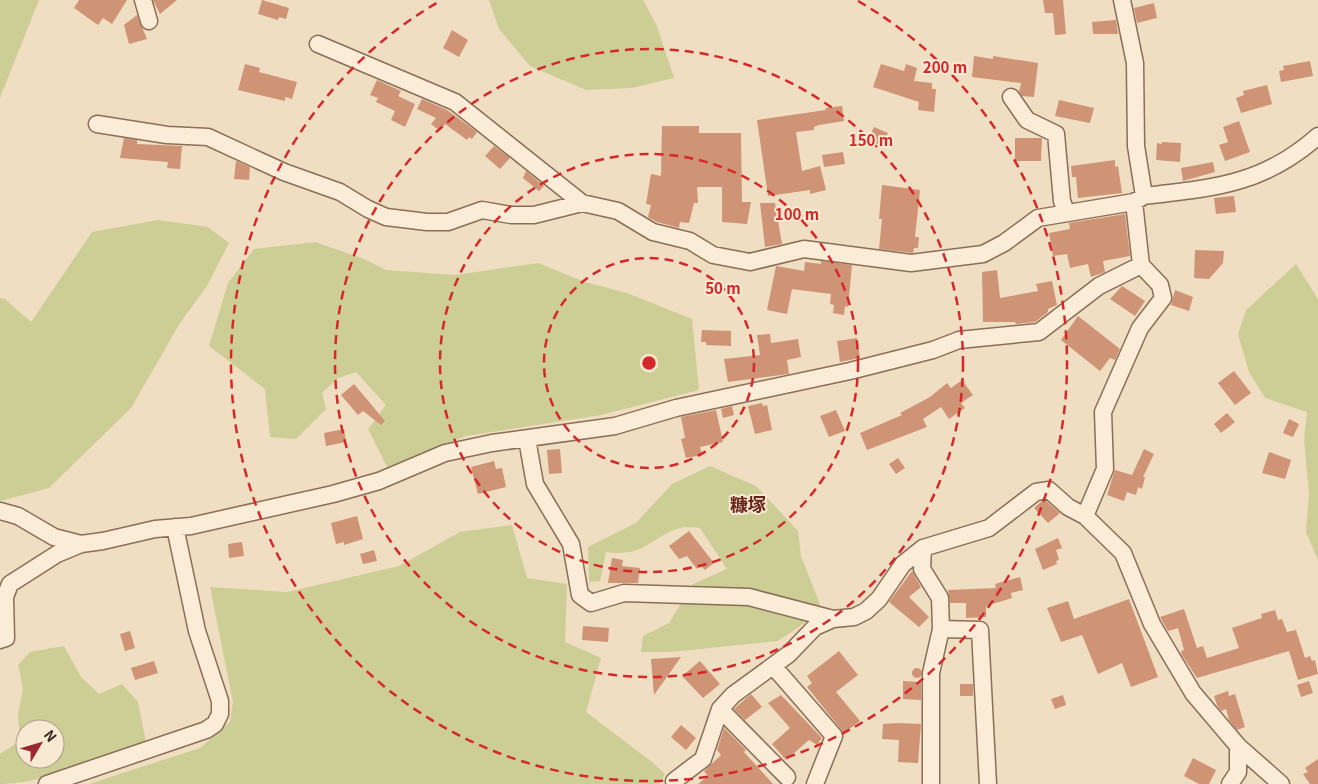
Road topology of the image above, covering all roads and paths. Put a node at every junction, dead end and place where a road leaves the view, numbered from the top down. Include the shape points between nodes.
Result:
1 (143, 0) edge
2 (1122, 0) edge
3 (149, 22) dead end
4 (318, 44) dead end
5 (1011, 97) dead end
6 (98, 124) dead end
7 (1318, 136) edge
8 (1139, 199) junction
9 (582, 203) junction
10 (1066, 212) junction
11 (1141, 265) junction
12 (527, 438) junction
13 (0, 511) edge
14 (1085, 516) junction
15 (175, 527) junction
16 (81, 544) junction
17 (923, 548) junction
18 (833, 619) junction
19 (941, 629) junction
20 (0, 640) edge
21 (774, 667) junction
22 (720, 709) junction
23 (1238, 746) junction
24 (787, 777) dead end
25 (674, 780) dead end
26 (47, 784) edge
27 (815, 784) edge
28 (931, 784) edge
29 (988, 784) edge
30 (1230, 784) edge
31 (1281, 784) edge

1 - 3 street
2 - 8 street via 1135,63
4 - 9 street via 455,102
5 - 10 street via 1027,120 1056,134 1062,201
6 - 9 street via 208,137 284,172 340,192 386,217 448,222 482,210 534,215
7 - 8 street via 1278,165 1237,182
8 - 10 street
8 - 11 street
9 - 10 street via 618,211 653,232 690,241 713,255 750,262 804,249 911,263 983,254 1038,218
11 - 12 street via 1099,286 1040,332 960,340 850,371 676,408 615,426
11 - 14 street via 1160,285 1163,298 1140,328 1103,412 1105,469
12 - 15 street via 445,453 379,481 333,494
12 - 18 street via 536,484 571,544 580,595 592,603 624,593 749,597
13 - 16 street via 18,516 54,537
14 - 17 street via 1068,507 1049,490 1036,492 989,528
14 - 23 street via 1123,553 1152,624 1168,652 1193,693
15 - 16 street
15 - 26 street via 196,631 220,701 220,714 215,724 206,730
16 - 20 street via 57,554 10,584 5,597 6,638
17 - 18 street via 903,564 866,611 854,617
17 - 19 street via 922,570 940,598
18 - 21 street via 815,627
19 - 28 street via 931,673
19 - 29 street via 980,630
21 - 22 street via 733,695
21 - 27 street via 834,736
22 - 24 street
22 - 25 street via 703,759
23 - 30 street via 1238,772
23 - 31 street

